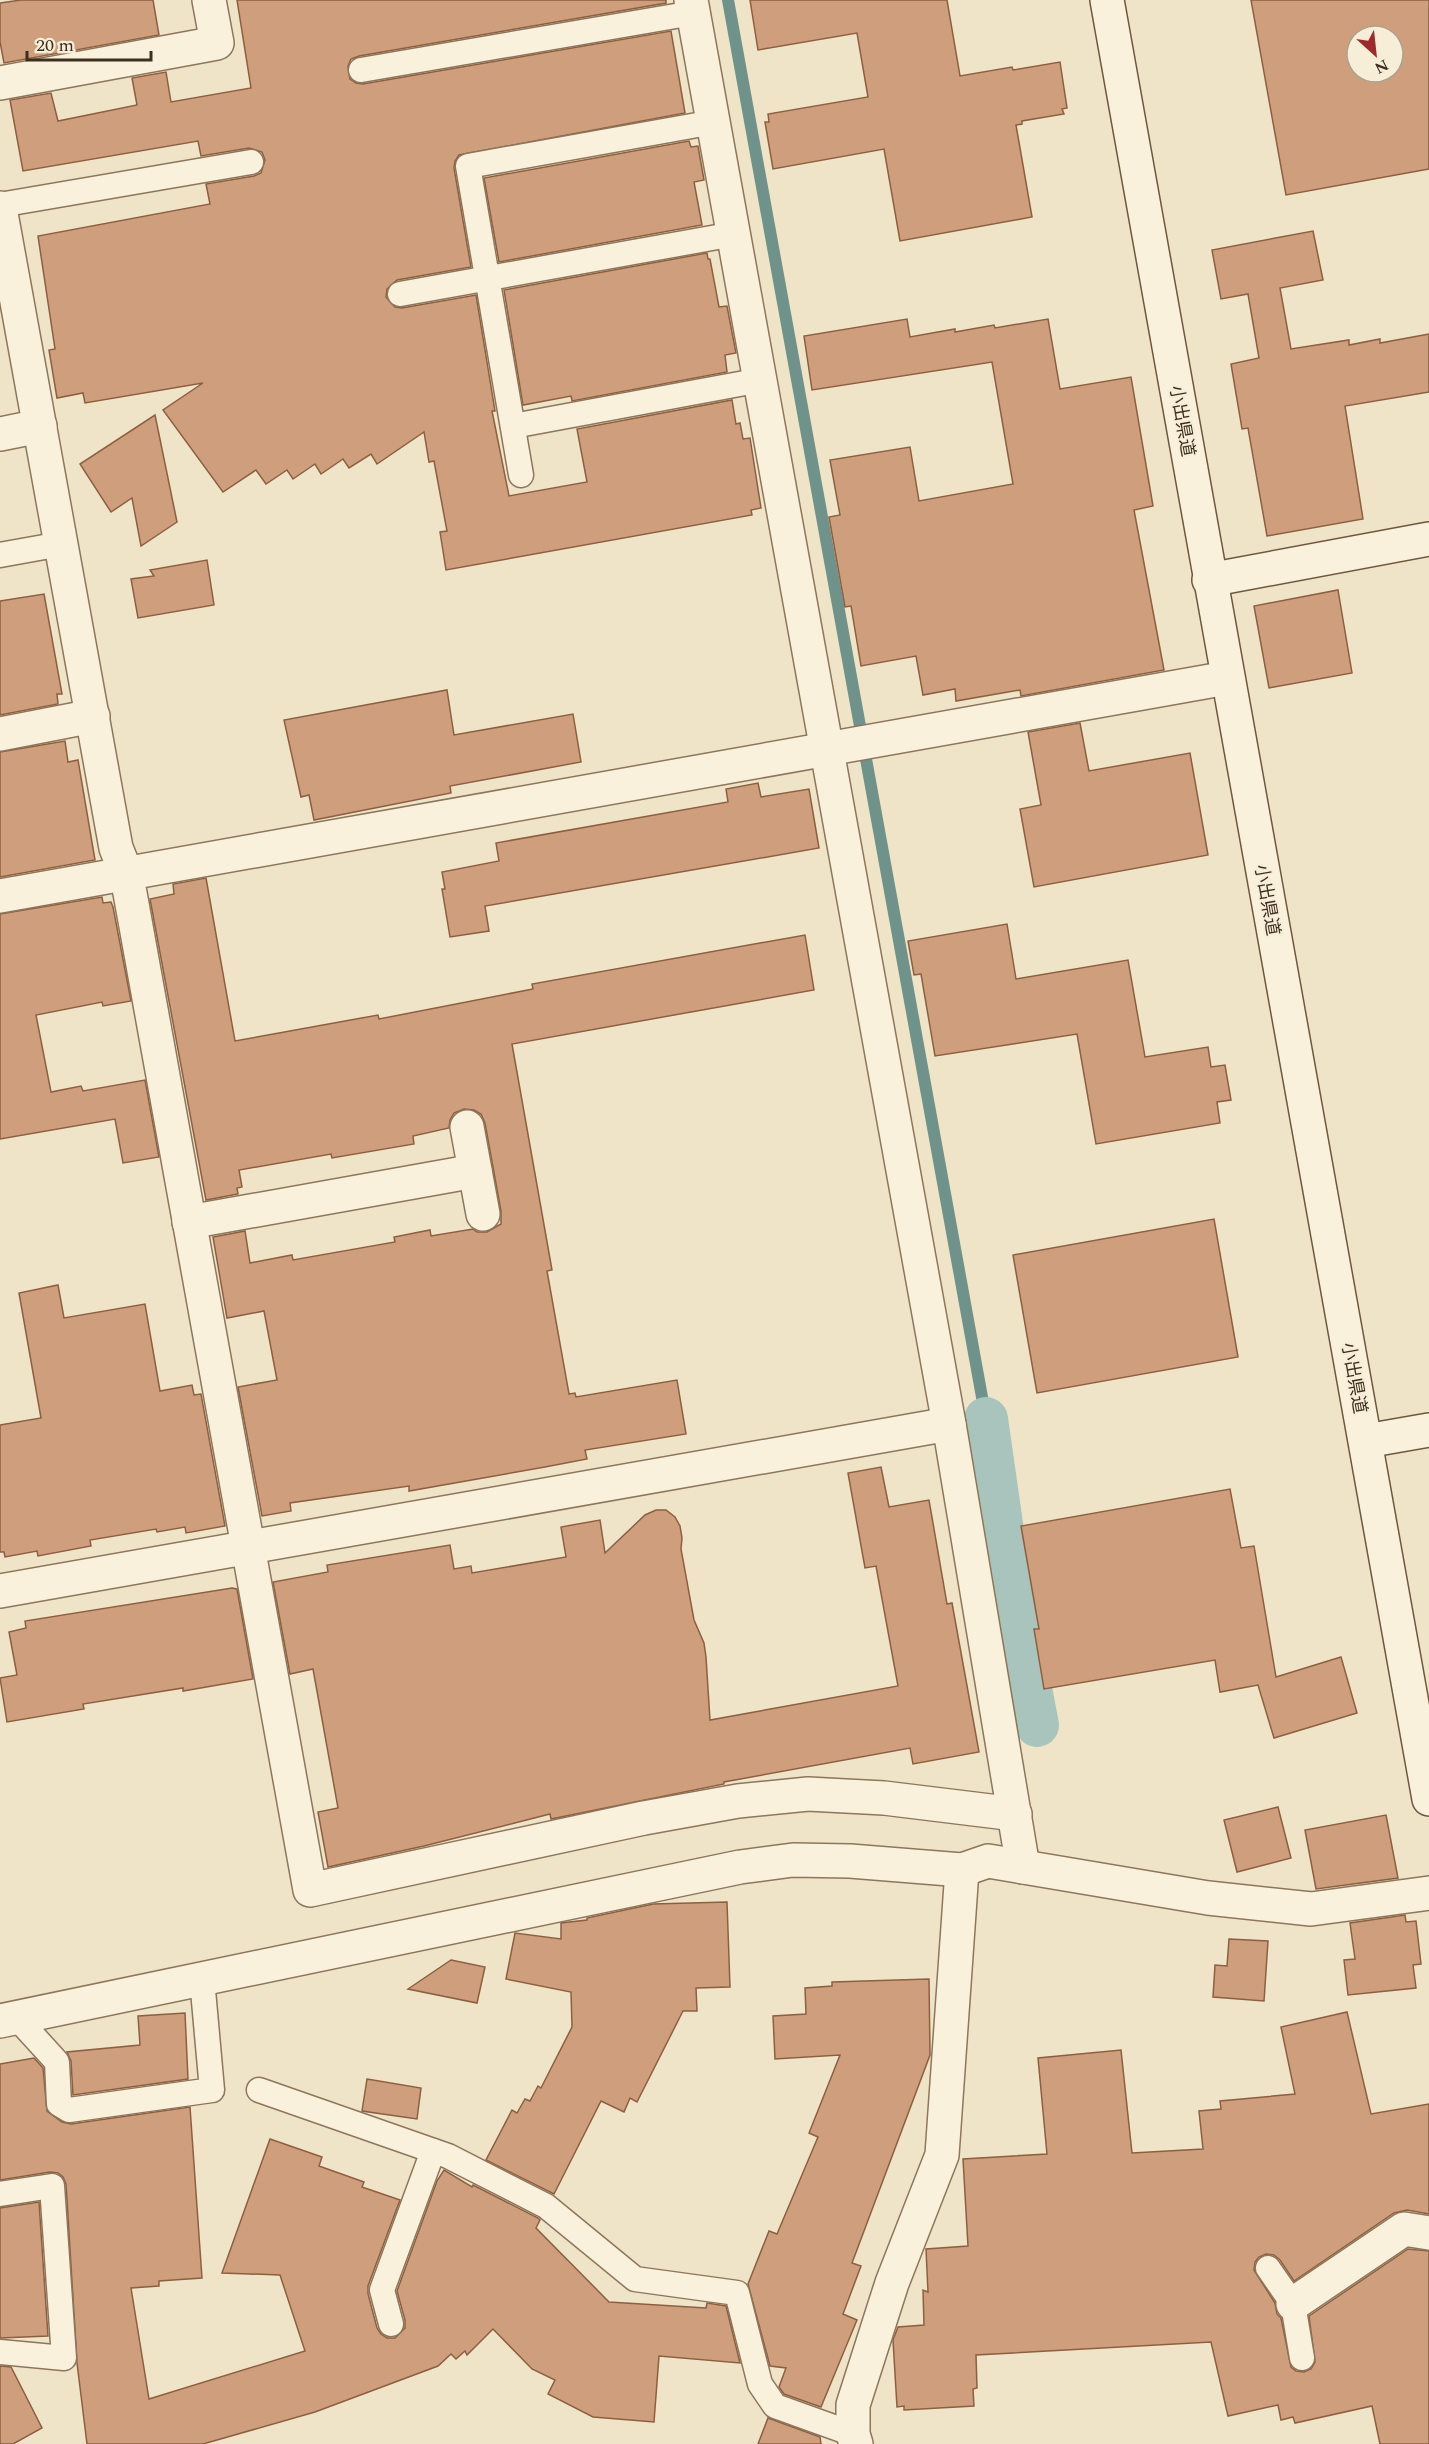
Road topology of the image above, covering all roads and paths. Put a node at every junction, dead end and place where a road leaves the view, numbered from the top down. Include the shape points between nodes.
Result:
1 (209, 0) edge
2 (1107, 0) edge
3 (692, 6) edge
4 (361, 70) dead end
5 (0, 83) edge
6 (714, 122) junction
7 (251, 162) dead end
8 (0, 207) edge
9 (734, 234) junction
10 (487, 278) junction
11 (400, 294) dead end
12 (761, 380) junction
13 (40, 426) junction
14 (513, 426) junction
15 (0, 434) edge
16 (521, 475) dead end
17 (1429, 539) edge
18 (61, 544) junction
19 (0, 555) edge
20 (1209, 580) junction
21 (1227, 678) junction
22 (93, 716) junction
23 (0, 734) edge
24 (843, 746) junction
25 (126, 873) junction
26 (0, 896) edge
27 (467, 1127) dead end
28 (475, 1171) junction
29 (483, 1215) dead end
30 (189, 1222) junction
31 (949, 1424) junction
32 (1429, 1430) edge
33 (1366, 1441) junction
34 (246, 1547) junction
35 (0, 1591) edge
36 (1429, 1799) edge
37 (1016, 1814) junction
38 (1023, 1867) junction
39 (962, 1870) junction
40 (1429, 1893) edge
41 (202, 1979) junction
42 (8, 2019) edge
43 (259, 2090) dead end
44 (433, 2151) junction
45 (0, 2194) edge
46 (1429, 2233) edge
47 (1268, 2268) dead end
48 (1293, 2304) junction
49 (391, 2324) dead end
50 (0, 2352) edge
51 (1302, 2358) dead end
52 (854, 2439) edge

1 - 5 street via 217,43
2 - 20 street, 小出県道
3 - 4 lane
3 - 6 street
6 - 9 street
6 - 10 lane via 468,166
7 - 8 lane
8 - 13 street
9 - 10 lane
9 - 12 street
10 - 11 lane
10 - 14 lane
12 - 14 lane
12 - 24 street
13 - 15 street
13 - 18 street
14 - 16 lane
17 - 20 street
18 - 19 lane
18 - 22 street
20 - 21 street, 小出県道
21 - 24 street
21 - 33 street, 小出県道
22 - 23 street
22 - 25 street via 116,848
24 - 25 street
24 - 31 street
25 - 26 street
25 - 30 street
27 - 28 street
28 - 29 street
28 - 30 street
30 - 34 street
31 - 34 street
31 - 37 street
32 - 33 street
33 - 36 street, 小出県道
34 - 35 street
34 - 37 street via 310,1890 738,1801 796,1795 884,1798
37 - 38 street
38 - 39 street via 988,1861
38 - 40 street via 1208,1898 1311,1909
39 - 41 street via 793,1860 740,1867
39 - 52 street via 942,2155 892,2283 853,2405
41 - 42 street
41 - 42 lane via 212,2090 69,2110 59,2104 57,2061
43 - 44 lane
44 - 49 lane via 382,2290
44 - 52 lane via 546,2206 635,2279 737,2294 760,2384 775,2406
45 - 50 lane via 52,2186 64,2358
46 - 48 street via 1404,2229
47 - 48 lane
48 - 51 lane

